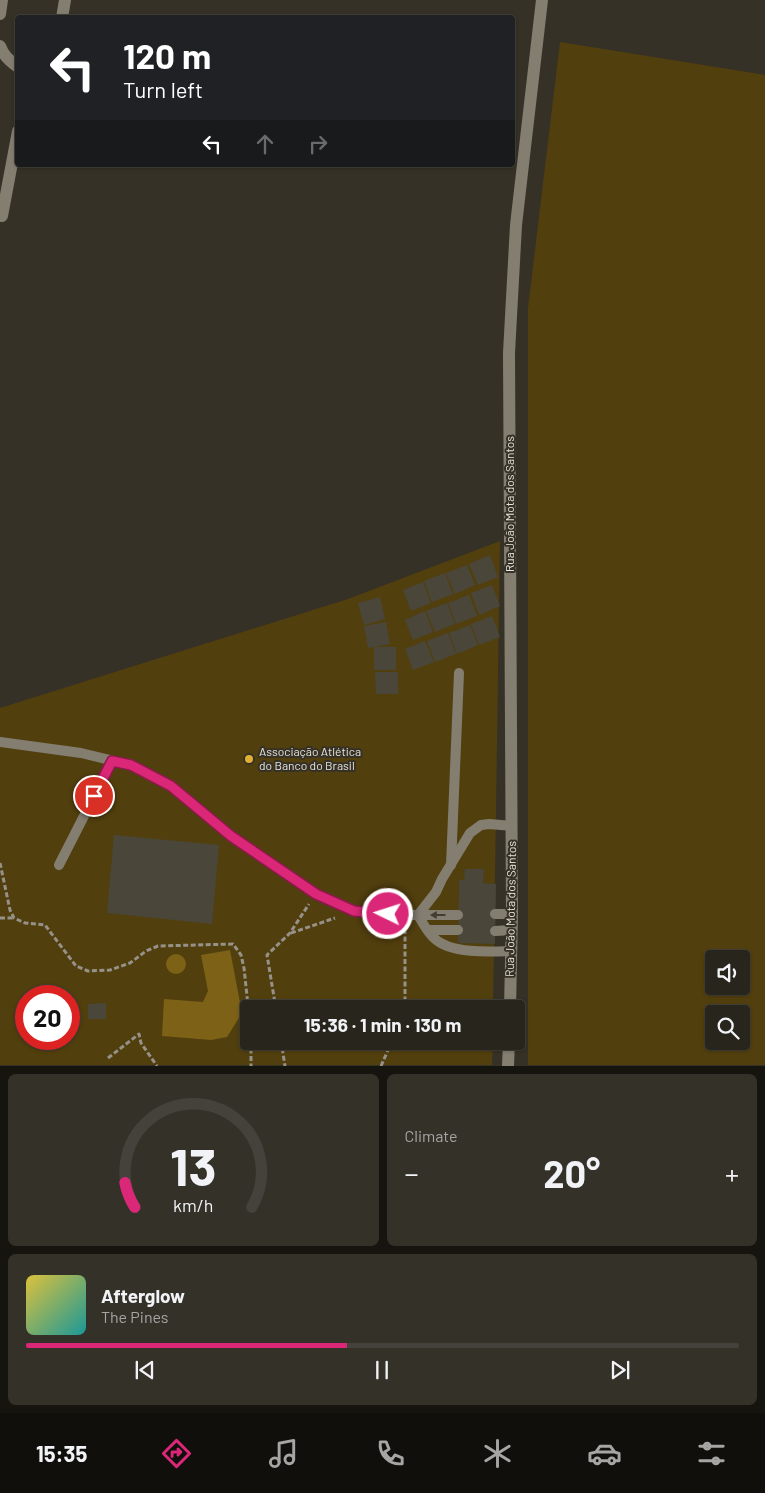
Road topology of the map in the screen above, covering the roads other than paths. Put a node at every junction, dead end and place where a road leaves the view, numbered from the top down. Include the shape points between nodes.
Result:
1 (2, 0) edge
2 (65, 0) edge
3 (542, 0) edge
4 (0, 14) edge
5 (62, 15) edge
6 (0, 46) edge
7 (15, 65) edge
8 (15, 148) edge
9 (2, 216) dead end
10 (459, 674) dead end
11 (0, 742) edge
12 (112, 761) junction
13 (512, 826) junction
14 (60, 865) dead end
15 (451, 865) junction
16 (496, 914) dead end
17 (512, 914) junction
18 (418, 915) junction
19 (458, 915) dead end
20 (428, 930) junction
21 (458, 930) dead end
22 (512, 930) junction
23 (495, 931) dead end
24 (511, 951) junction
25 (510, 1000) edge
26 (509, 1050) edge
27 (508, 1066) edge

1 - 4 street
2 - 5 street
3 - 13 street, Rua João Mota dos Santos via 516,225 509,353
6 - 7 street
8 - 9 street
10 - 15 lane
11 - 12 lane via 81,753
12 - 14 lane
12 - 18 lane via 131,765 171,786 231,836 316,894 354,911
13 - 15 lane via 481,825 470,833
13 - 17 street, Rua João Mota dos Santos
15 - 18 lane
16 - 17 lane
17 - 22 street, Rua João Mota dos Santos
19 -> 18 lane
18 - 20 lane
20 - 21 lane
20 - 24 lane via 435,940 455,948 471,952
22 - 23 lane
22 - 24 street, Rua João Mota dos Santos
24 - 25 street, Rua João Mota dos Santos
26 - 27 street

